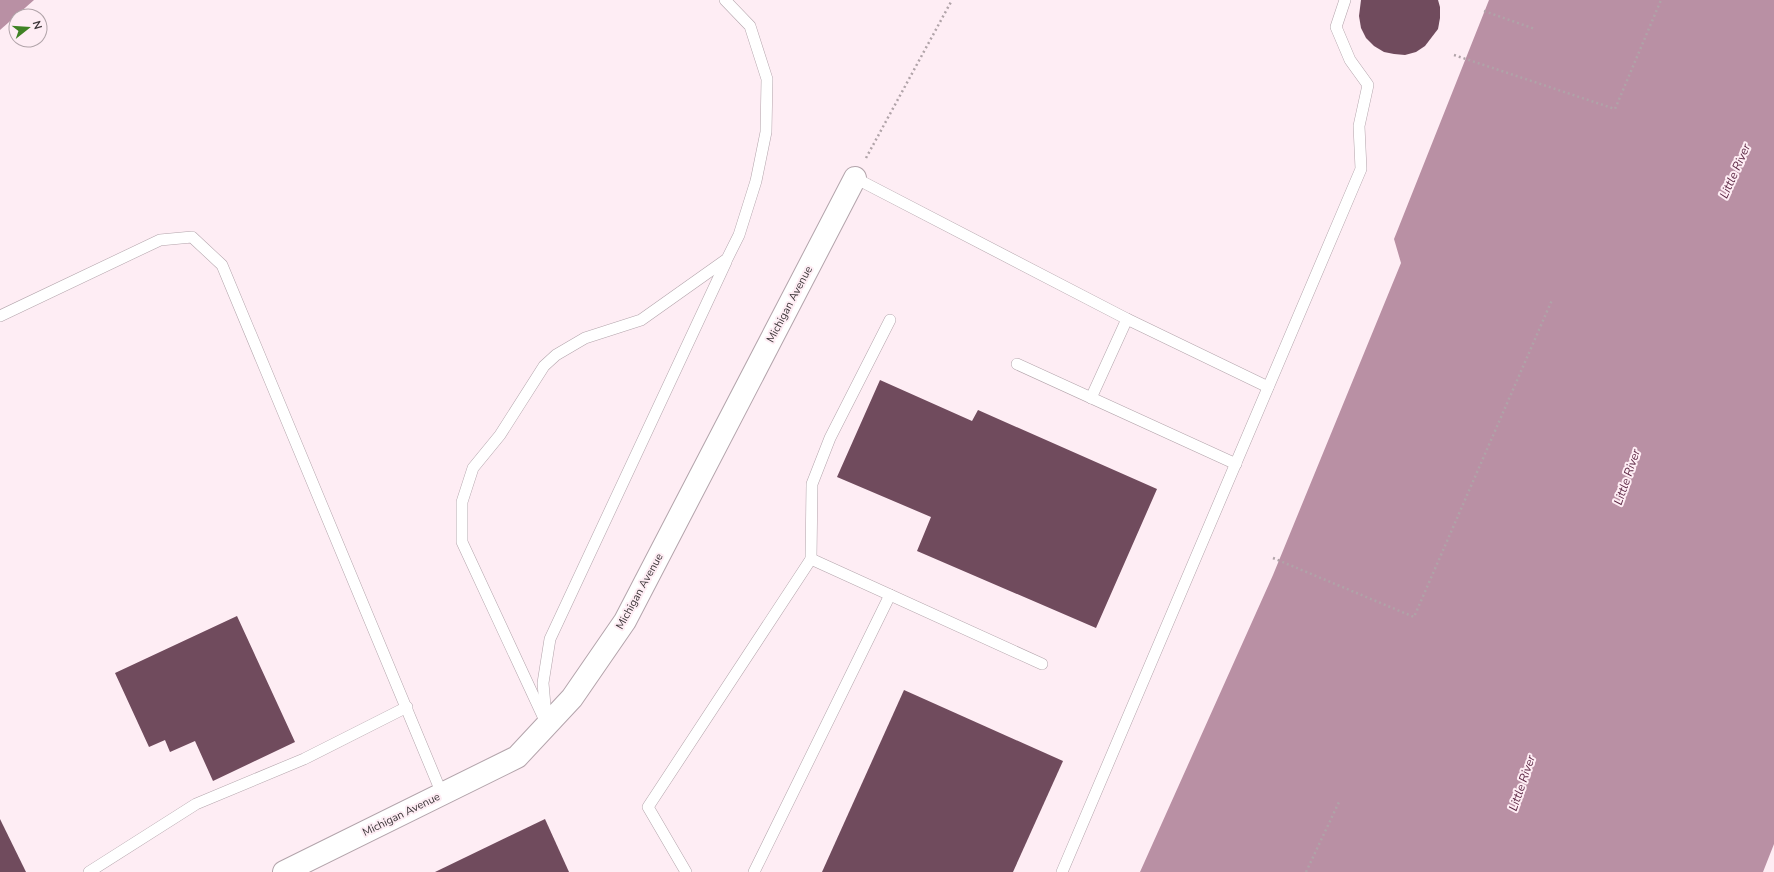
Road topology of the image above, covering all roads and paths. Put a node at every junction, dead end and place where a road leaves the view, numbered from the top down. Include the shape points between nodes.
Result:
1 (725, 0) edge
2 (952, 0) edge
3 (1345, 0) edge
4 (1661, 0) edge
5 (1484, 11) dead end
6 (1535, 29) dead end
7 (1454, 55) dead end
8 (855, 178) junction
9 (727, 259) junction
10 (1552, 300) dead end
11 (0, 316) edge
12 (1127, 319) junction
13 (890, 320) dead end
14 (1017, 364) dead end
15 (1268, 387) junction
16 (1091, 398) junction
17 (1236, 464) junction
18 (1274, 558) dead end
19 (811, 559) junction
20 (890, 595) junction
21 (1042, 664) dead end
22 (407, 707) junction
23 (547, 725) junction
24 (442, 794) junction
25 (1339, 802) dead end
26 (89, 872) edge
27 (284, 872) edge
28 (686, 872) edge
29 (754, 872) edge
30 (1062, 872) edge
31 (1306, 872) edge

1 - 9 lane via 750,26 768,79 766,132 756,181 739,235
2 - 8 path
3 - 15 lane via 1336,27 1350,60 1368,85 1359,126 1361,169
4 - 7 path via 1616,109
5 - 6 path
8 - 12 lane
8 - 23 street, Michigan Avenue via 625,621 572,698
9 - 23 lane via 550,639 543,683
9 - 23 lane via 641,320 585,338 556,355 544,366 500,435 473,468 462,502 462,542
10 - 18 path via 1414,617
11 - 22 lane via 160,240 192,236 217,260 222,265
12 - 15 lane
12 - 16 lane
13 - 19 lane via 830,438 812,484
14 - 16 lane
15 - 17 lane
16 - 17 lane
17 - 30 lane
19 - 20 lane
19 - 28 lane via 648,808
20 - 21 lane
20 - 29 lane
22 - 24 lane
22 - 26 lane via 304,759 196,804
23 - 24 street, Michigan Avenue via 517,757
24 - 27 street, Michigan Avenue
25 - 31 path

